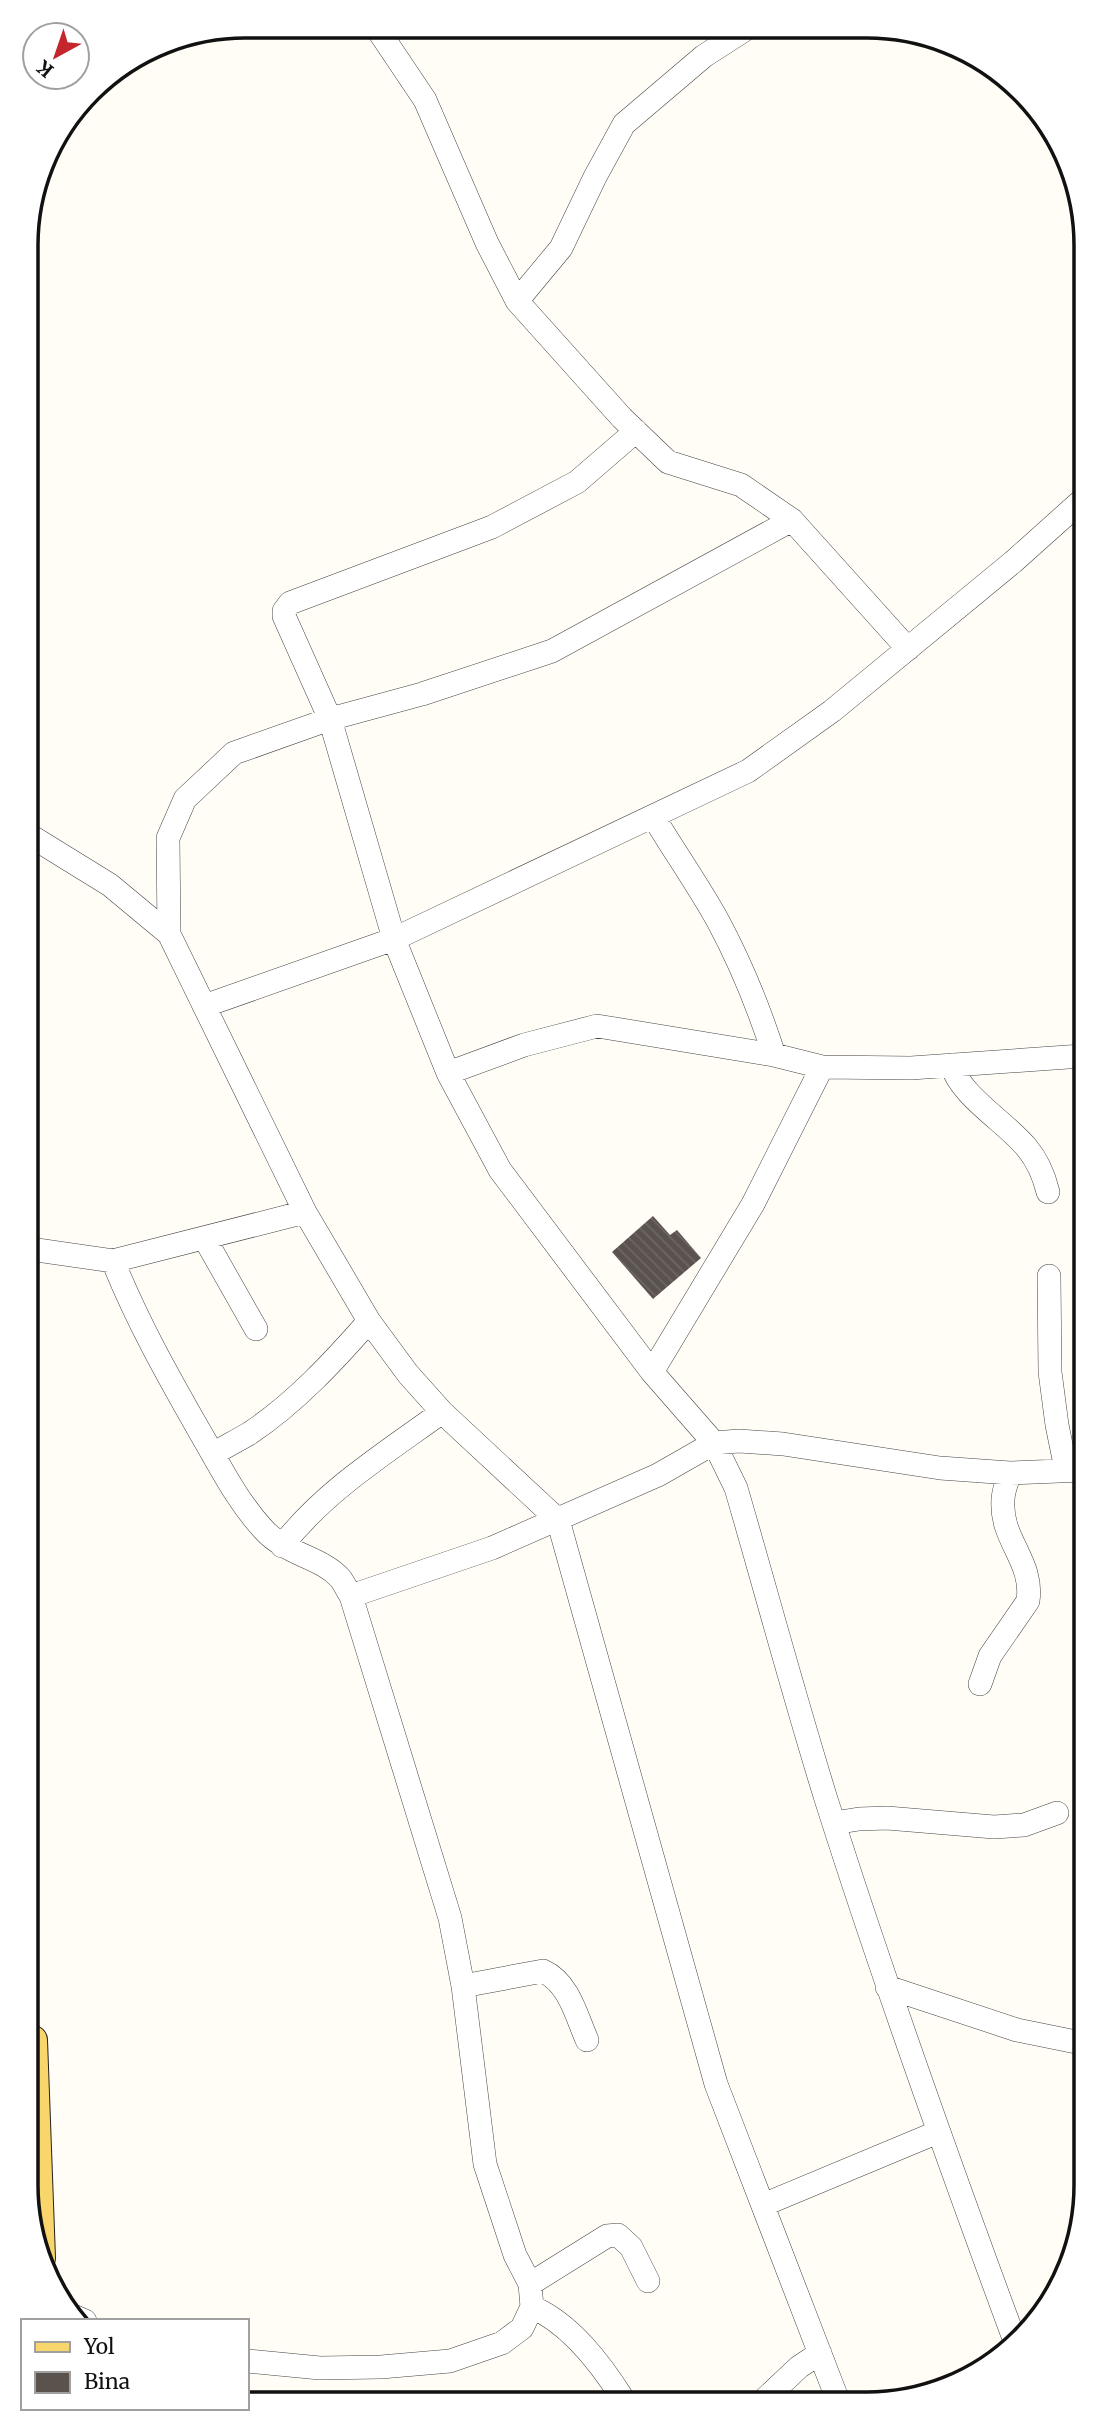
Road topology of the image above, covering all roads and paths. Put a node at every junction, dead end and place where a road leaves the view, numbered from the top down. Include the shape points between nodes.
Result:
1 (732, 38) edge
2 (384, 39) edge
3 (517, 301) junction
4 (636, 431) junction
5 (1074, 507) edge
6 (792, 520) junction
7 (908, 649) junction
8 (330, 719) junction
9 (653, 817) junction
10 (39, 841) edge
11 (169, 934) junction
12 (394, 939) junction
13 (204, 1006) junction
14 (774, 1055) junction
15 (1074, 1057) edge
16 (952, 1065) junction
17 (822, 1067) junction
18 (449, 1073) junction
19 (1048, 1192) dead end
20 (305, 1212) junction
21 (205, 1239) junction
22 (38, 1250) edge
23 (113, 1261) junction
24 (1049, 1276) dead end
25 (369, 1321) junction
26 (256, 1329) dead end
27 (652, 1372) junction
28 (442, 1412) junction
29 (714, 1443) junction
30 (213, 1454) junction
31 (1074, 1468) edge
32 (1074, 1470) edge
33 (1010, 1473) junction
34 (558, 1520) junction
35 (282, 1546) junction
36 (351, 1596) junction
37 (980, 1684) dead end
38 (1057, 1813) dead end
39 (834, 1823) junction
40 (463, 1986) junction
41 (887, 1987) junction
42 (587, 2040) dead end
43 (1074, 2042) edge
44 (938, 2132) junction
45 (763, 2205) junction
46 (648, 2281) dead end
47 (530, 2284) junction
48 (532, 2307) junction
49 (1012, 2333) edge
50 (820, 2353) junction
51 (248, 2361) edge
52 (618, 2392) edge
53 (772, 2392) edge
54 (835, 2392) edge

1 - 3 street via 624,124 561,248
2 - 3 street via 425,100
3 - 4 street
4 - 6 street via 668,462 741,485
4 - 8 street via 577,482 492,527 287,606 286,622
5 - 7 street
6 - 7 street
6 - 8 street via 552,651
7 - 9 street via 748,771
8 - 11 street via 234,753 185,799 168,838
8 - 12 street
9 - 12 street
9 - 14 street via 741,967
10 - 11 street via 110,885
11 - 13 street
12 - 13 street
12 - 18 street
13 - 20 street
14 - 17 street
14 - 18 street via 597,1026 524,1045
15 - 16 street
16 - 17 street
16 - 19 street via 958,1082 1028,1148
17 - 27 street via 753,1205
18 - 27 street via 500,1170
20 - 21 street
20 - 25 street
21 - 23 street
21 - 26 street
22 - 23 street
23 - 30 street via 160,1363
24 - 31 street via 1050,1372 1057,1425
25 - 28 street
25 - 30 street via 281,1408
27 - 29 street
28 - 34 street
28 - 35 street via 320,1505
29 - 33 street via 783,1444 940,1468
29 - 34 street via 658,1475
29 - 39 street via 736,1488
30 - 35 street via 240,1503
32 - 33 street
33 - 37 street via 1003,1496 1004,1522 1027,1571 1030,1591 1028,1601 990,1656
34 - 36 street via 492,1548
34 - 45 street via 716,2084
35 - 36 street via 323,1564 340,1577
36 - 40 street via 450,1919
38 - 39 street via 1024,1825 994,1827 887,1818
39 - 41 street
40 - 42 street via 543,1970 565,1989
40 - 47 street via 485,2164 515,2255
41 - 43 street via 1017,2030
41 - 44 street
44 - 45 street
44 - 49 street
45 - 50 street
46 - 47 street via 631,2247 618,2235 607,2236
47 - 48 street
48 - 51 street via 522,2328 502,2343 450,2361 320,2368
48 - 52 street via 573,2336
50 - 53 street
50 - 54 street

